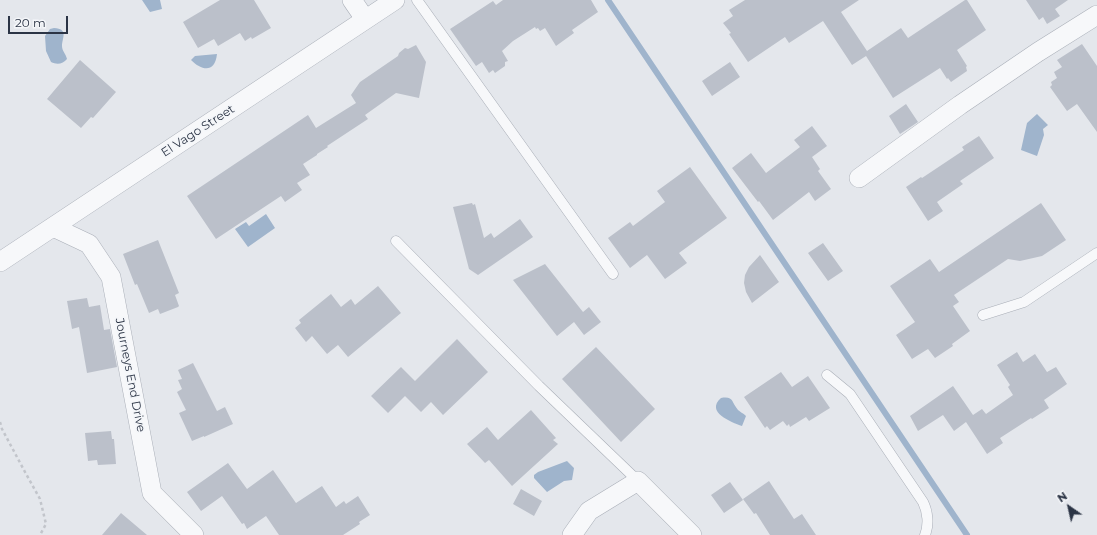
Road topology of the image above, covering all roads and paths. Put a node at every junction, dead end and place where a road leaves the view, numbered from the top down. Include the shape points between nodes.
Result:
1 (352, 0) edge
2 (395, 0) edge
3 (417, 0) edge
4 (1097, 15) edge
5 (365, 19) junction
6 (859, 178) dead end
7 (53, 227) junction
8 (396, 241) dead end
9 (1097, 253) edge
10 (0, 262) edge
11 (613, 274) dead end
12 (983, 315) dead end
13 (827, 375) dead end
14 (0, 422) edge
15 (638, 481) junction
16 (40, 535) edge
17 (194, 535) edge
18 (572, 535) edge
19 (692, 535) edge
20 (925, 535) edge

1 - 5 street
2 - 5 street, El Vago Street
3 - 11 lane
4 - 6 street via 973,96
5 - 7 street, El Vago Street
7 - 10 street, El Vago Street
7 - 17 street, Journeys End Drive via 89,244 111,277 152,494
8 - 15 lane via 539,386
9 - 12 lane via 1024,302
13 - 20 lane via 850,394 923,502 927,510
14 - 16 path via 40,499 46,524
15 - 18 street via 589,511
15 - 19 street

